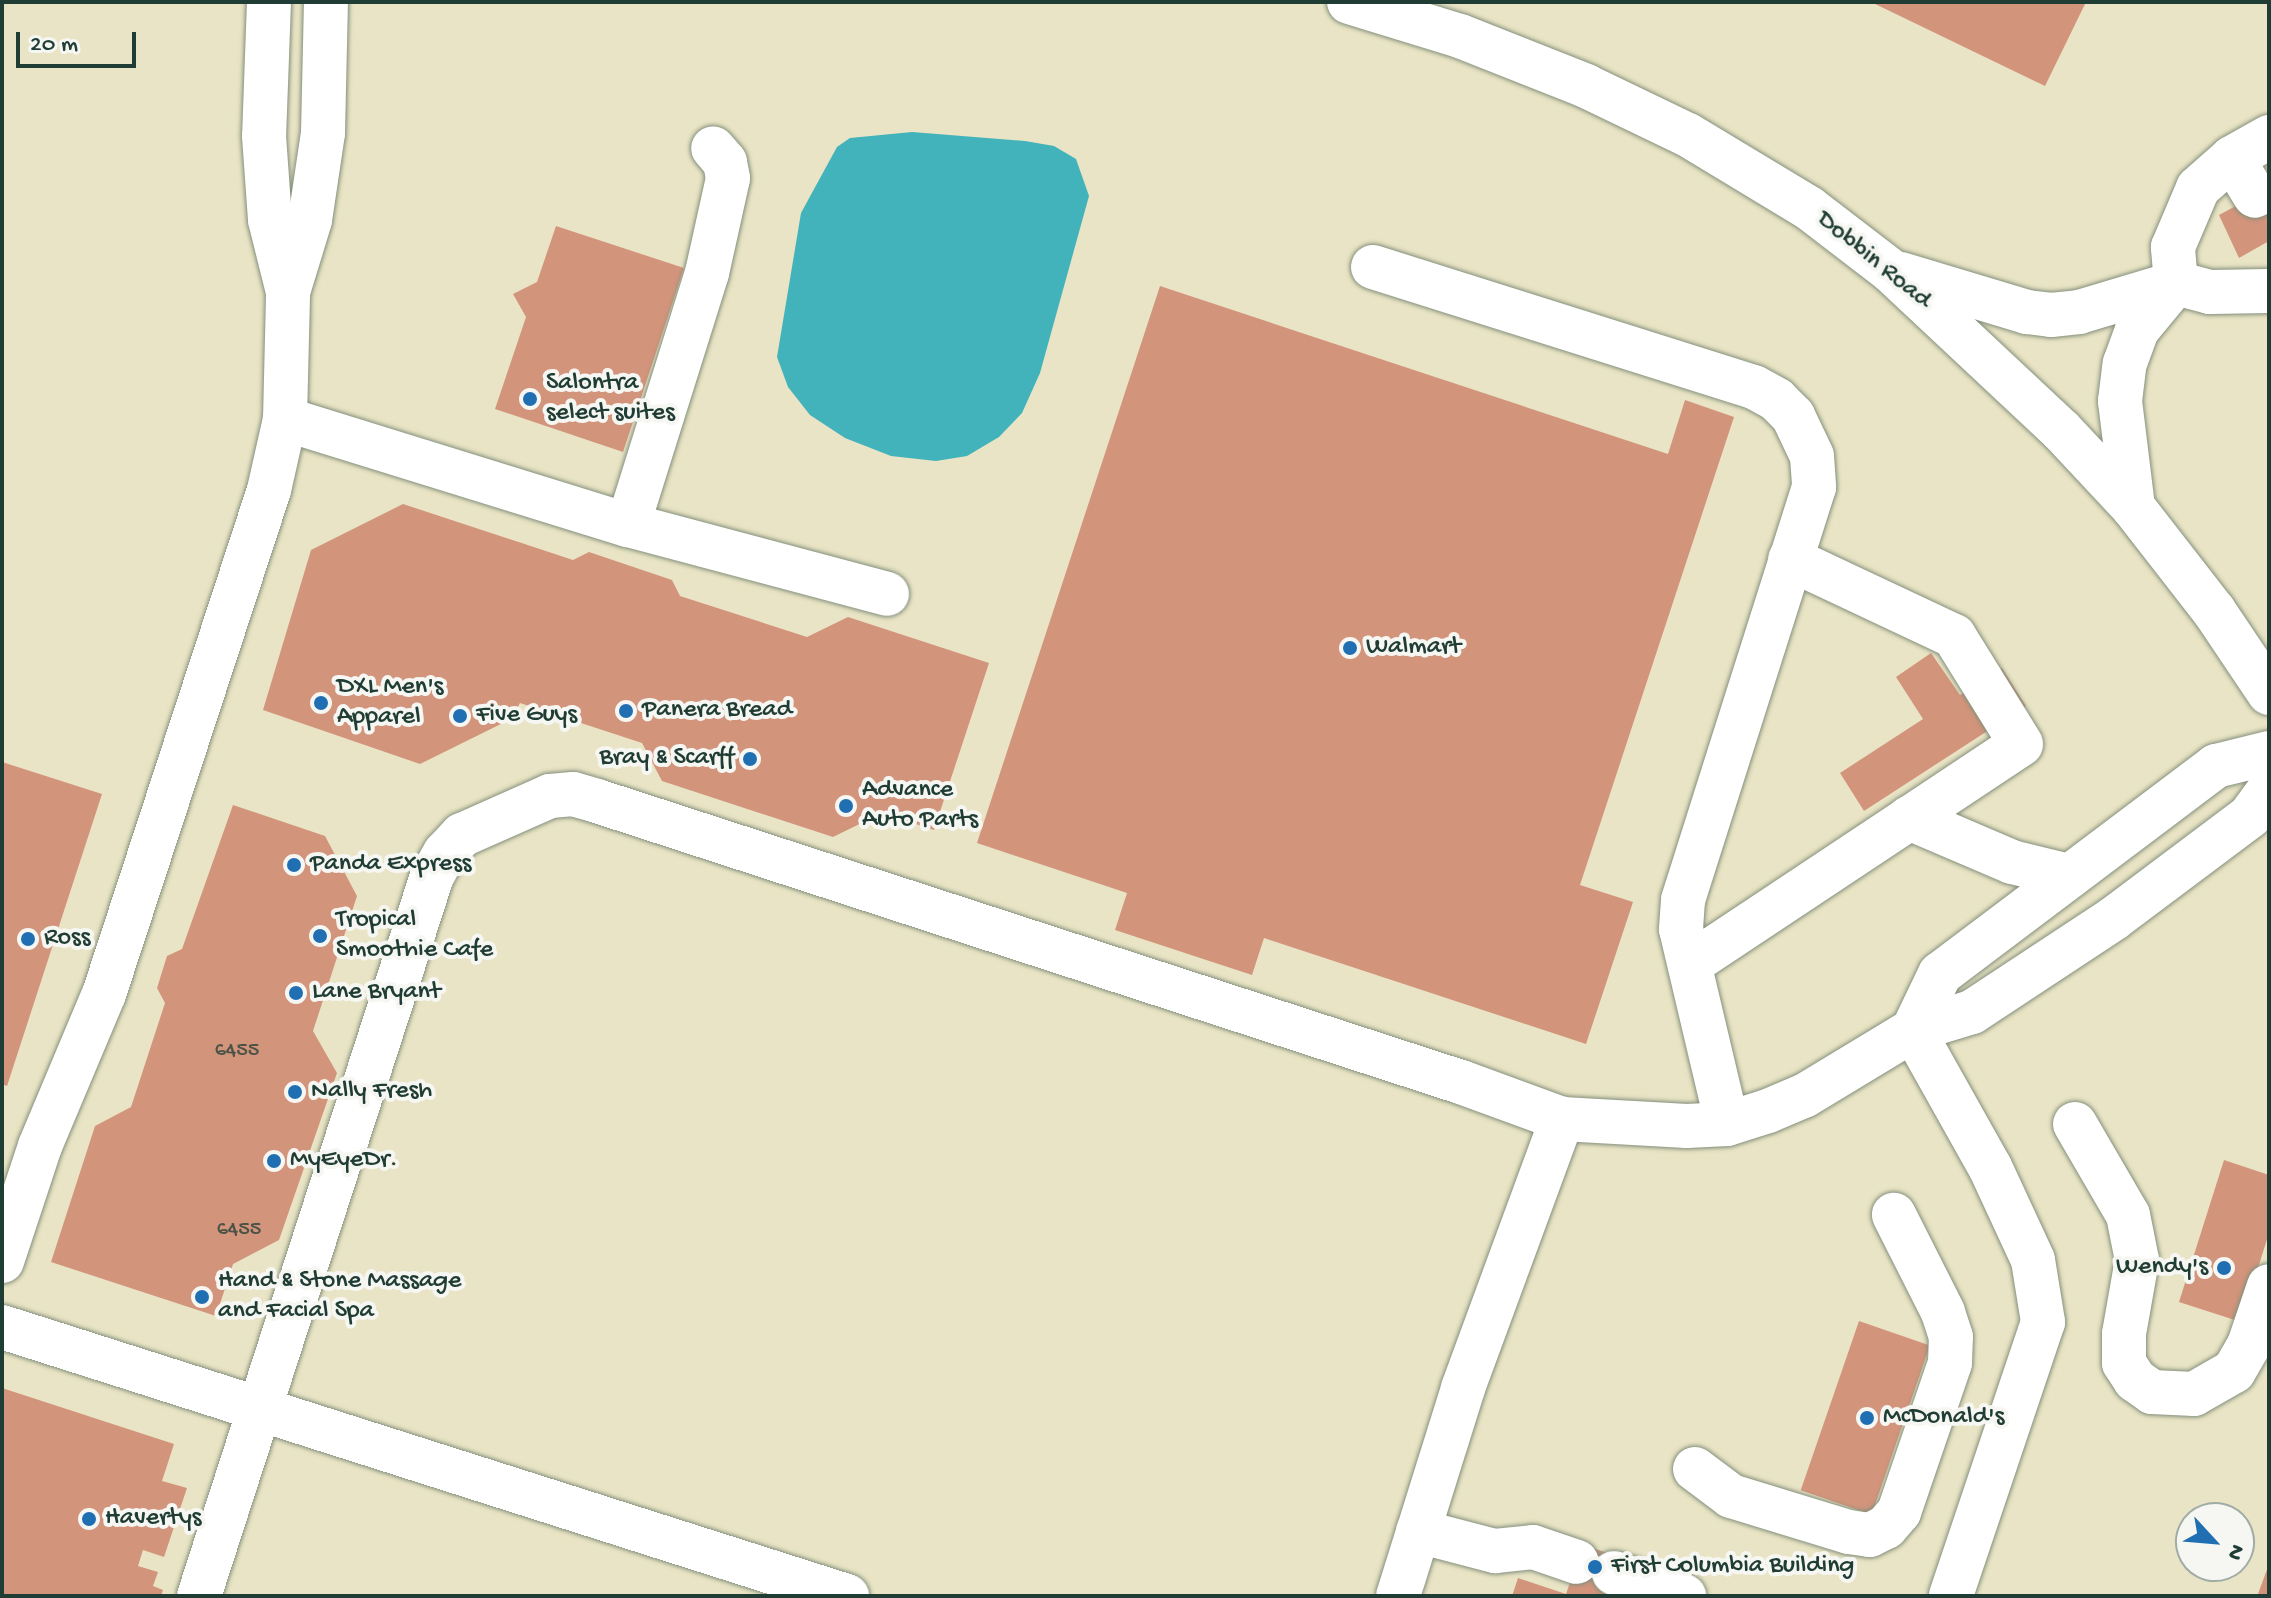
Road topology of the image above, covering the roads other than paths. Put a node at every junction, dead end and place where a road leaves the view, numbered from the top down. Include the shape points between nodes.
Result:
1 (269, 2) edge
2 (326, 2) edge
3 (1349, 2) edge
4 (2269, 137) edge
5 (713, 148) dead end
6 (2232, 158) junction
7 (2255, 196) dead end
8 (1373, 267) dead end
9 (1891, 271) junction
10 (2176, 283) junction
11 (2269, 291) edge
12 (288, 292) junction
13 (285, 419) junction
14 (2133, 507) junction
15 (628, 525) junction
16 (1790, 559) junction
17 (887, 594) dead end
18 (2269, 693) edge
19 (2269, 753) edge
20 (2269, 790) edge
21 (1909, 818) junction
22 (2069, 876) junction
23 (1690, 964) junction
24 (1913, 1030) junction
25 (1562, 1119) junction
26 (1727, 1124) junction
27 (2075, 1124) dead end
28 (1894, 1215) dead end
29 (2, 1261) edge
30 (2269, 1286) edge
31 (2, 1327) edge
32 (257, 1408) junction
33 (1695, 1469) dead end
34 (1418, 1531) junction
35 (804, 1590) edge
36 (199, 1596) edge
37 (847, 1596) edge
38 (1398, 1596) edge
39 (1684, 1596) edge
40 (1951, 1596) edge

1 - 12 street via 264,136 269,206
2 - 12 street via 323,133 310,220
3 - 9 street, Dobbin Road via 1460,36 1586,86 1688,135 1809,208
4 - 6 street
5 - 15 street via 725,162 728,178 707,273
6 - 7 street
6 - 10 street via 2198,188 2173,247
8 - 16 street via 1754,387 1777,400 1793,416 1812,456 1814,487
9 - 10 street via 2051,315 2079,312
9 - 14 street, Dobbin Road via 2041,410
10 - 11 street via 2210,292
10 - 14 street via 2137,330 2125,363 2120,401
12 - 13 street
13 - 15 street
13 - 29 street via 269,490 104,994 40,1146
14 - 18 street, Dobbin Road via 2214,611
15 - 17 street
16 - 21 street via 1954,636 2021,744
16 - 23 street via 1683,900 1681,929
19 - 22 street via 2216,766
20 - 24 street via 2250,816 2113,919 1972,1012
21 - 22 street via 2012,862
21 - 23 street
22 - 24 street via 1940,974
23 - 26 street
24 - 26 street via 1804,1096
24 - 40 street via 1990,1167 2033,1260 2043,1322
25 - 26 street
25 - 32 street via 597,801 573,794 550,796 462,835 432,876
25 - 34 street via 1463,1388
27 - 30 street via 2128,1215 2137,1260 2124,1363 2135,1380 2152,1392 2194,1394 2234,1371
28 - 33 street via 1951,1337 1950,1363 1899,1512 1870,1535 1849,1532 1731,1496
31 - 32 street
32 - 35 street
32 - 36 street
34 - 38 street
34 - 39 street via 1495,1551 1533,1547
35 - 37 street

